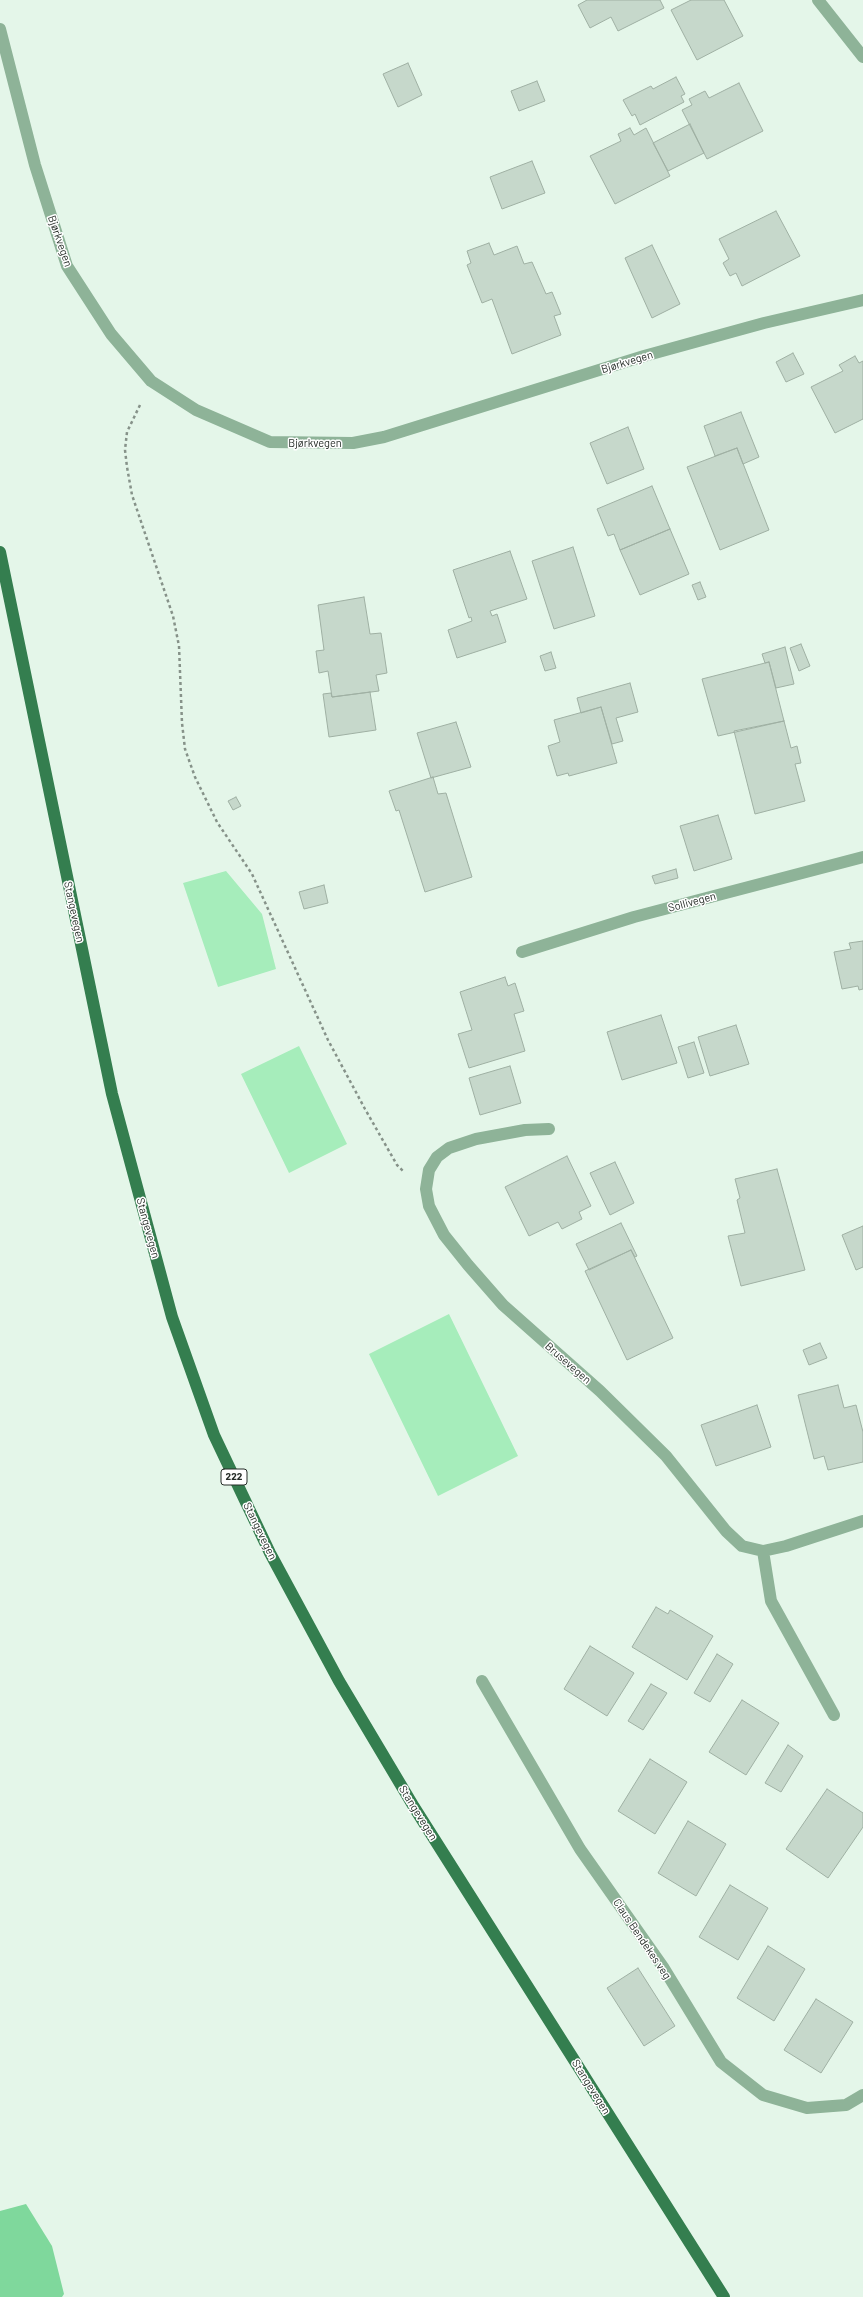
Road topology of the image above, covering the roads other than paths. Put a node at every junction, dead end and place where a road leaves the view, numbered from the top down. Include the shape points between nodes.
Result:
1 (818, 0) edge
2 (0, 29) edge
3 (863, 57) edge
4 (863, 300) edge
5 (0, 552) edge
6 (863, 857) edge
7 (522, 952) dead end
8 (549, 1129) dead end
9 (863, 1521) edge
10 (763, 1551) junction
11 (482, 1681) dead end
12 (834, 1715) dead end
13 (863, 2095) edge
14 (724, 2297) edge

1 - 3 street
2 - 4 street, Bjørkvegen via 35,165 67,266 111,334 151,381 196,410 270,442 353,443 384,437 644,356 764,323
5 - 14 main road, Stangevegen / 222 via 112,1094 172,1317 214,1435 270,1553 339,1681 414,1807
6 - 7 street, Sollivegen via 634,918
8 - 10 street, Brusevegen via 525,1130 476,1139 449,1148 437,1157 429,1170 426,1189 429,1206 444,1235 503,1305 600,1391 666,1456 726,1531 742,1546
9 - 10 street, Brusevegen
10 - 12 street via 771,1602
11 - 13 street, Claus Bendekes veg via 580,1849 663,1967 721,2062 763,2095 807,2108 846,2105

